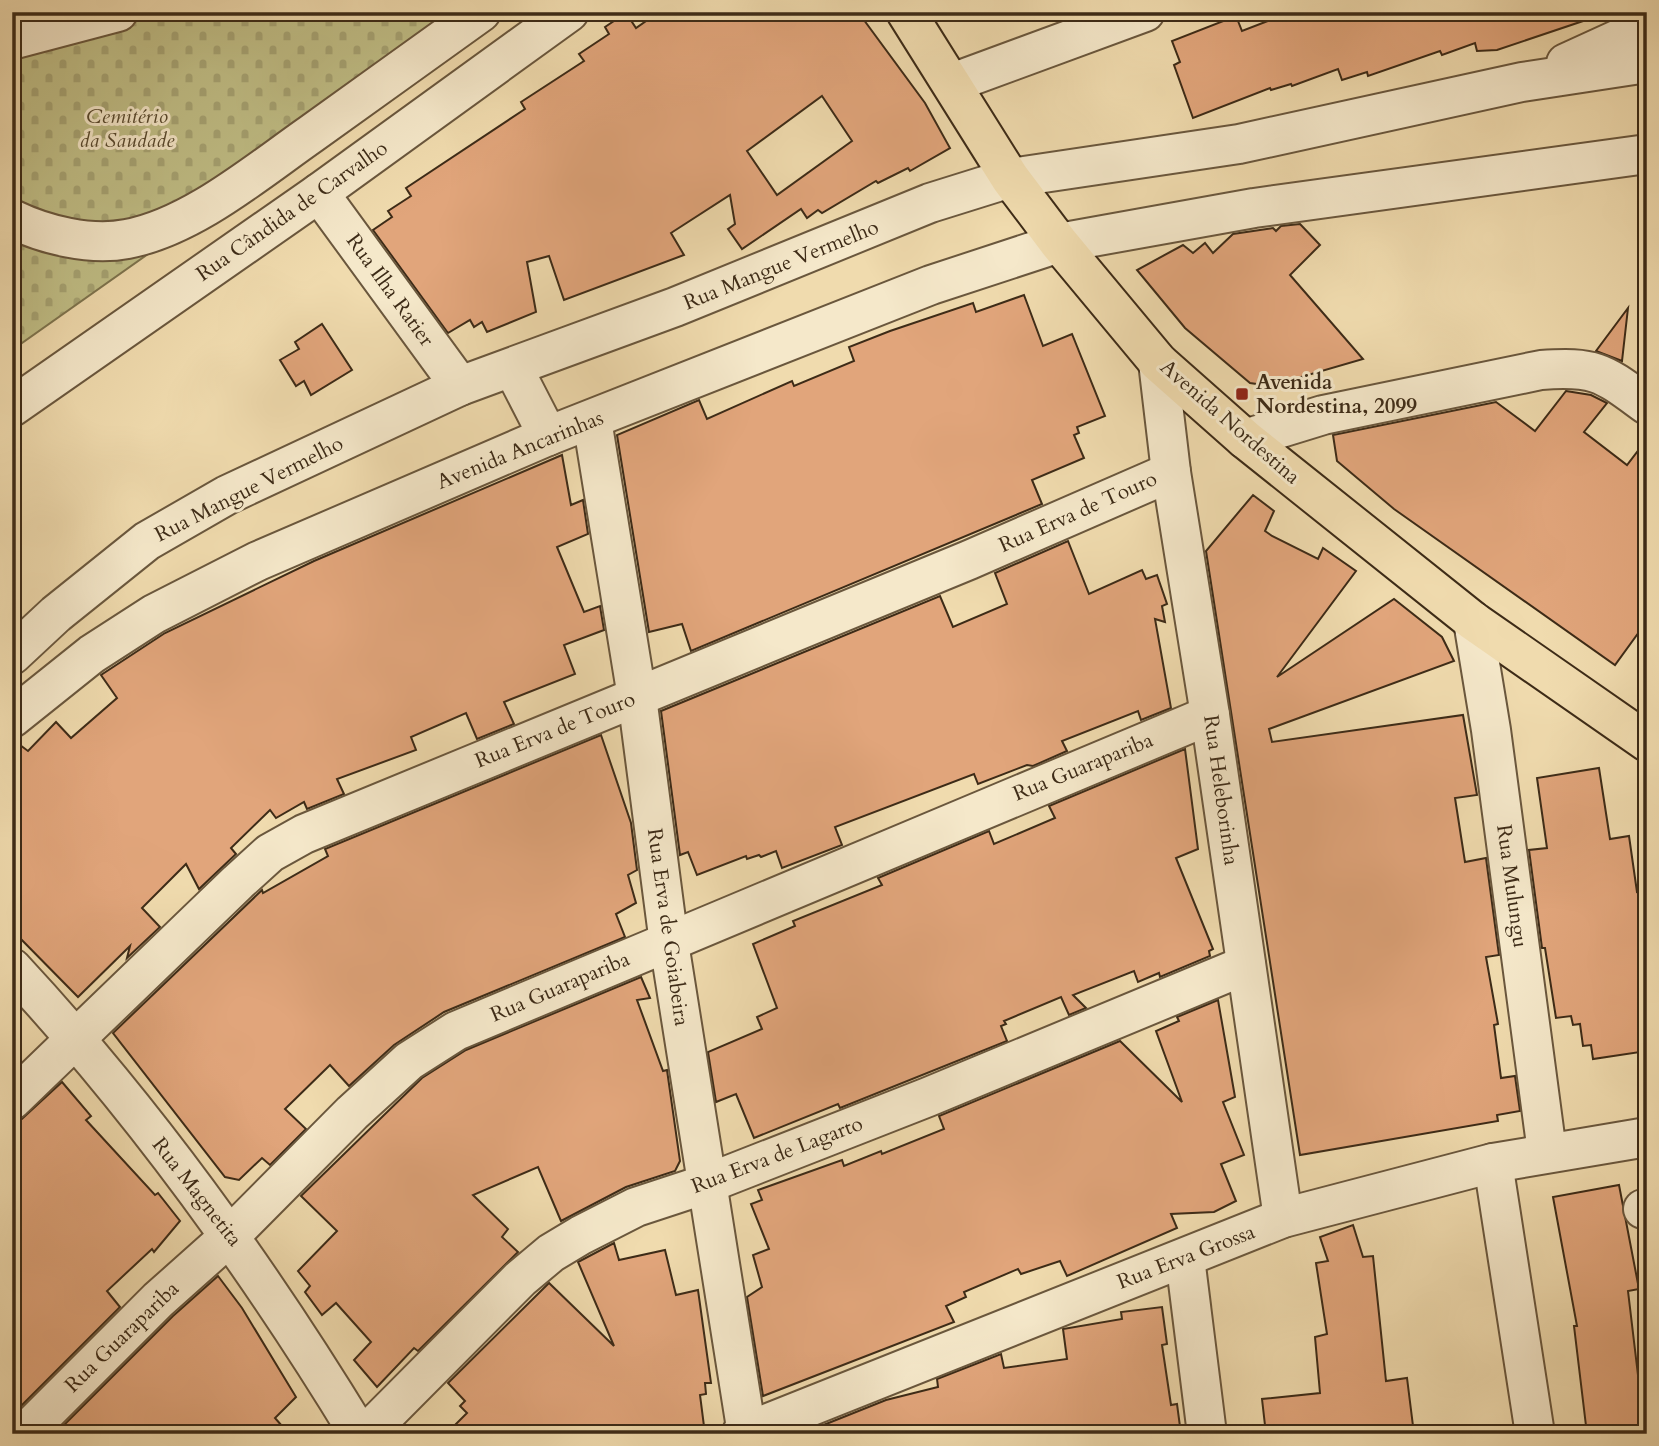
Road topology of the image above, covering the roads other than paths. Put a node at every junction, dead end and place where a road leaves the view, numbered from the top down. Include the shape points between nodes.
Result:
1 (118, 12) edge
2 (481, 12) edge
3 (569, 12) edge
4 (905, 12) edge
5 (1145, 12) edge
6 (1647, 26) edge
7 (12, 40) edge
8 (1647, 63) edge
9 (1522, 82) junction
10 (952, 83) junction
11 (1647, 154) edge
12 (1010, 178) junction
13 (319, 193) junction
14 (12, 219) edge
15 (1059, 243) junction
16 (1158, 362) junction
17 (513, 368) junction
18 (460, 386) junction
19 (1647, 405) edge
20 (12, 407) edge
21 (592, 420) junction
22 (548, 436) junction
23 (1245, 439) junction
24 (1171, 472) junction
25 (1474, 621) junction
26 (12, 655) edge
27 (637, 697) junction
28 (1210, 715) junction
29 (12, 718) edge
30 (1647, 742) edge
31 (669, 943) junction
32 (1246, 965) junction
33 (12, 968) edge
34 (76, 1037) junction
35 (12, 1100) edge
36 (1647, 1137) edge
37 (1547, 1152) junction
38 (1493, 1163) junction
39 (706, 1184) junction
40 (1283, 1219) junction
41 (231, 1235) junction
42 (1185, 1258) junction
43 (745, 1433) edge
44 (24, 1434) edge
45 (359, 1434) edge
46 (366, 1434) edge
47 (1207, 1434) edge
48 (1535, 1434) edge

1 - 7 street
2 - 14 street via 249,178 177,222 126,239 75,239
3 - 13 street, Rua Cândida de Carvalho
4 - 10 main road, Avenida Nordestina
5 - 10 street
6 - 9 street
8 - 9 street
9 - 12 street, Rua Mangue Vermelho via 1239,144
10 - 12 main road, Avenida Nordestina
11 - 15 street, Avenida Ancarinhas via 1265,206
12 - 15 main road, Avenida Nordestina
12 - 17 street, Rua Mangue Vermelho via 930,203
13 - 18 street, Rua Ilha Ratier
13 - 20 street, Rua Cândida de Carvalho
15 - 16 main road, Avenida Nordestina
15 - 21 street, Avenida Ancarinhas via 890,300
16 - 23 main road, Avenida Nordestina
16 - 24 street, Rua Heleborinha
17 - 18 street, Rua Mangue Vermelho
17 - 22 street
18 - 26 street, Rua Mangue Vermelho via 227,495 147,541
19 - 23 street via 1600,372 1541,370 1323,415
21 - 22 street, Avenida Ancarinhas
21 - 27 street, Rua Erva de Goiabeira
22 - 29 street, Avenida Ancarinhas via 258,561 154,614 92,654
23 - 25 main road, Avenida Nordestina
24 - 27 street, Rua Erva de Touro
24 - 28 street, Rua Heleborinha
25 - 30 main road, Avenida Nordestina
25 - 37 street, Rua Mulungu
27 - 31 street, Rua Erva de Goiabeira
27 - 34 street, Rua Erva de Touro via 304,834 270,853
28 - 31 street, Rua Guarapariba
28 - 32 street, Rua Heleborinha
31 - 39 street, Rua Erva de Goiabeira
31 - 41 street, Rua Guarapariba via 456,1031 409,1061
32 - 39 street, Rua Erva de Lagarto
32 - 40 street, Rua Heleborinha
33 - 34 street, Rua Magnetita
34 - 35 street, Rua Erva de Touro
34 - 41 street, Rua Magnetita
36 - 37 street, Rua Erva Grossa
37 - 38 street, Rua Erva Grossa
38 - 40 street, Rua Erva Grossa
38 - 48 street
39 - 43 street, Rua Erva de Goiabeira
39 - 46 street, Rua Erva de Lagarto via 636,1207 551,1254 520,1279
40 - 42 street, Rua Erva Grossa
41 - 44 street, Rua Guarapariba via 158,1300
41 - 45 street, Rua Magnetita
42 - 43 street, Rua Erva Grossa
42 - 47 street

